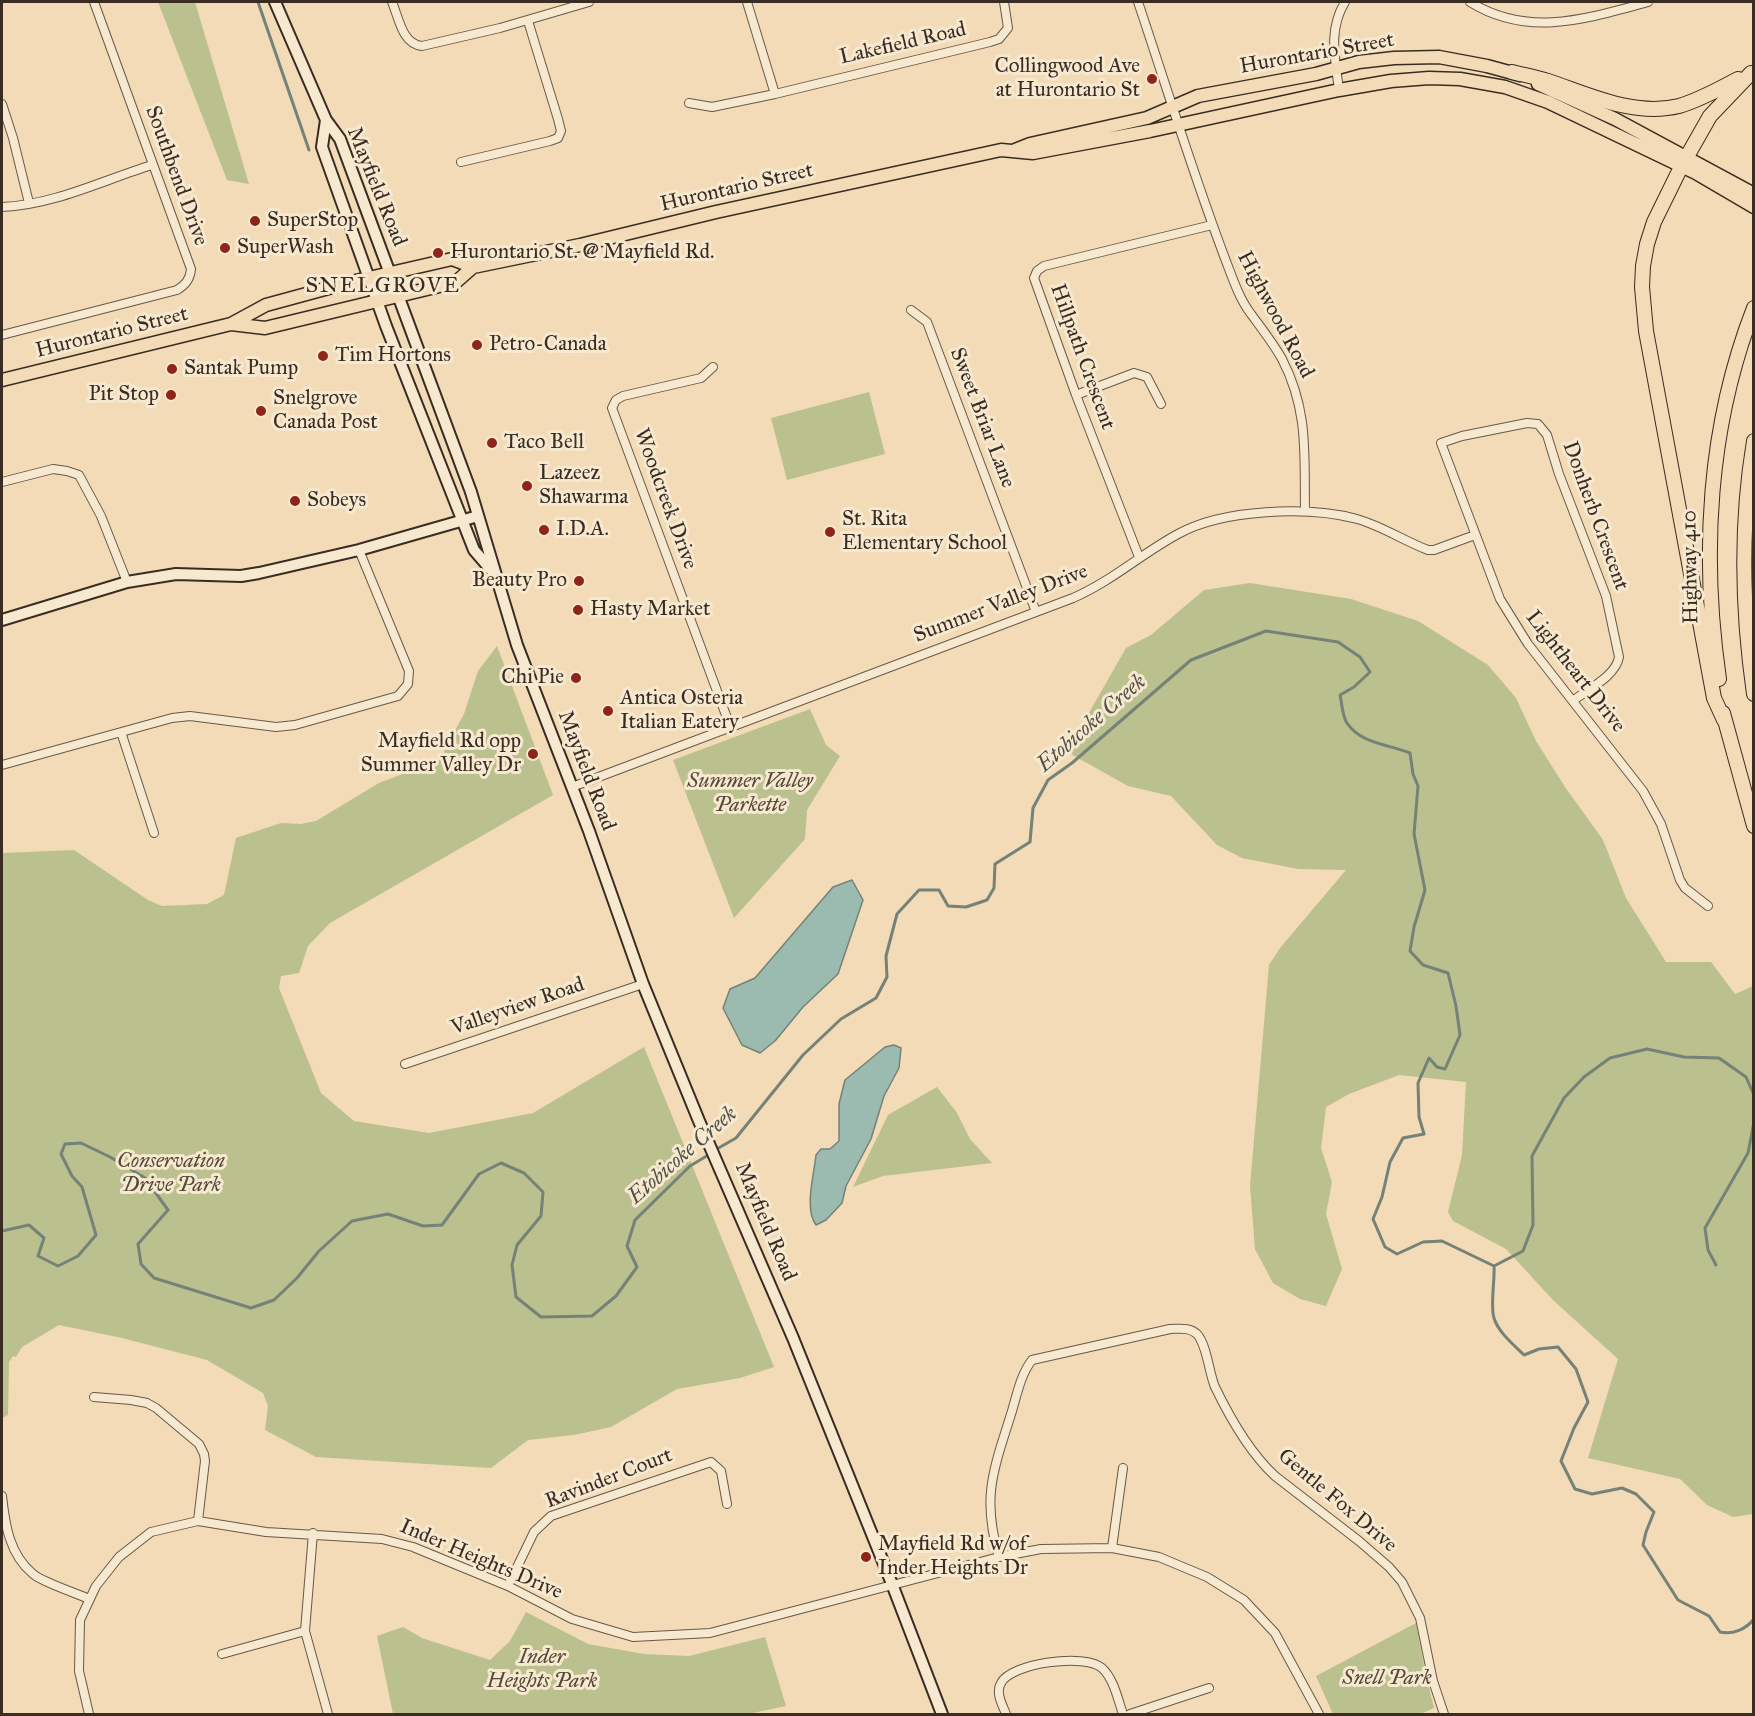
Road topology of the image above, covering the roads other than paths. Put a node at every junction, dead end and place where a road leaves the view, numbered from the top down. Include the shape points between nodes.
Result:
1 (94, 2) edge
2 (275, 2) edge
3 (392, 2) edge
4 (589, 2) edge
5 (747, 2) edge
6 (1004, 2) edge
7 (1138, 2) edge
8 (1346, 2) edge
9 (1470, 2) edge
10 (1648, 2) edge
11 (528, 21) junction
12 (1336, 68) junction
13 (1512, 72) junction
14 (1752, 72) edge
15 (1339, 90) junction
16 (775, 93) junction
17 (689, 103) dead end
18 (2, 104) edge
19 (1173, 107) junction
20 (326, 120) junction
21 (1179, 125) junction
22 (1011, 152) junction
23 (461, 162) dead end
24 (1684, 162) junction
25 (152, 165) junction
26 (1754, 194) edge
27 (29, 203) junction
28 (2, 207) edge
29 (1754, 207) edge
30 (1212, 225) junction
31 (473, 267) junction
32 (390, 274) junction
33 (369, 278) junction
34 (398, 296) junction
35 (377, 301) junction
36 (1754, 308) edge
37 (911, 310) dead end
38 (231, 324) junction
39 (2, 335) edge
40 (713, 367) dead end
41 (2, 380) edge
42 (1076, 395) junction
43 (1161, 404) dead end
44 (1754, 441) edge
45 (1441, 443) joint
46 (2, 482) edge
47 (1305, 510) junction
48 (478, 516) junction
49 (462, 522) junction
50 (1475, 535) junction
51 (359, 550) junction
52 (1139, 558) junction
53 (496, 575) junction
54 (127, 582) junction
55 (1036, 612) junction
56 (2, 620) edge
57 (1754, 694) edge
58 (1574, 700) junction
59 (1724, 720) junction
60 (730, 726) junction
61 (121, 732) junction
62 (2, 765) edge
63 (572, 787) junction
64 (1754, 826) edge
65 (154, 833) dead end
66 (1708, 906) dead end
67 (643, 984) junction
68 (405, 1064) dead end
69 (94, 1397) dead end
70 (1123, 1468) dead end
71 (2, 1496) edge
72 (728, 1504) dead end
73 (198, 1521) junction
74 (313, 1533) junction
75 (1112, 1548) junction
76 (999, 1557) junction
77 (892, 1584) junction
78 (508, 1586) junction
79 (89, 1599) junction
80 (305, 1631) junction
81 (222, 1654) dead end
82 (1209, 1688) dead end
83 (89, 1714) edge
84 (328, 1714) edge
85 (942, 1714) edge
86 (1006, 1714) edge
87 (1123, 1714) edge
88 (1130, 1714) edge
89 (1319, 1714) edge
90 (1444, 1714) edge

1 - 25 street, Southbend Drive
2 - 20 main road, Mayfield Road
3 - 11 street via 407,38 415,45
4 - 11 street
5 - 16 street
6 - 16 street, Lakefield Road via 1008,28 999,39
7 - 19 street, Highwood Road
8 - 12 street via 1334,29
9 - 10 street via 1491,14 1519,22 1552,23
11 - 23 street via 560,125 558,138
12 - 13 main road, Hurontario Street via 1359,62 1425,57
12 - 15 street
12 - 19 main road, Hurontario Street via 1198,96
13 - 14 highway via 1644,109 1689,102
13 - 24 main road, Hurontario Street via 1590,107
14 - 24 highway via 1710,116
15 - 21 main road, Hurontario Street
15 - 24 main road, Hurontario Street via 1429,78 1505,87
16 - 17 street, Lakefield Road via 712,107
18 - 27 street
19 - 21 street, Highwood Road
19 - 22 main road, Hurontario Street via 1147,118 1030,144
20 - 32 main road, Mayfield Road via 340,139
20 - 33 main road, Mayfield Road via 322,147
21 - 22 main road, Hurontario Street via 1033,153
21 - 30 street, Highwood Road
22 - 31 main road, Hurontario Street via 1001,150
24 - 26 main road, Hurontario Street
24 - 29 main road, Hurontario Street
24 - 59 highway via 1654,222 1642,286 1647,342 1697,612 1714,698
25 - 27 street via 88,188
25 - 39 street, Southbend Drive via 191,269 185,285 177,291
27 - 28 street
30 - 42 street, Hillpath Crescent via 1044,266 1037,271 1035,284
30 - 47 street, Highwood Road via 1242,299 1281,358 1297,394 1305,435
31 - 32 main road, Hurontario Street via 452,259
31 - 34 main road, Hurontario Street via 456,282
32 - 33 main road, Hurontario Street
32 - 34 main road, Mayfield Road
33 - 35 main road, Mayfield Road
33 - 38 main road, Hurontario Street via 266,305
34 - 35 main road, Hurontario Street
34 - 48 main road, Mayfield Road
35 - 38 main road, Hurontario Street via 265,328
35 - 49 main road, Mayfield Road
36 - 59 highway, Highway 410 via 1732,378 1712,491 1711,612
37 - 55 street, Sweet Briar Lane via 927,322
38 - 41 main road, Hurontario Street
40 - 60 street, Woodcreek Drive via 701,378 623,396 612,408
42 - 43 street via 1134,373 1150,381
42 - 52 street, Hillpath Crescent
44 - 57 highway via 1747,482 1744,550 1745,613
45 - 50 street, Lightheart Drive
45 - 58 street, Donherb Crescent via 1527,423 1538,424 1547,435 1606,596 1619,657 1612,671
46 - 54 street via 53,469 79,475 101,516
47 - 50 street, Summer Valley Drive via 1358,520 1428,550
47 - 52 street, Summer Valley Drive via 1213,521 1181,532
48 - 49 main road
48 - 53 main road, Mayfield Road
49 - 51 main road
49 - 53 main road, Mayfield Road via 474,550
50 - 58 street, Lightheart Drive via 1510,618
51 - 54 main road via 241,576 176,574
51 - 61 street via 409,671 408,684 398,696 295,725 257,726 190,716
52 - 55 street, Summer Valley Drive via 1092,590
53 - 63 main road, Mayfield Road via 517,645
54 - 56 main road
55 - 60 street, Summer Valley Drive
58 - 66 street, Lightheart Drive via 1652,806 1685,888
59 - 64 highway, Highway 410
60 - 63 street, Summer Valley Drive
61 - 62 street
61 - 65 street
63 - 67 main road, Mayfield Road
67 - 68 street, Valleyview Road
67 - 77 main road, Mayfield Road
69 - 73 street via 147,1403 198,1444 205,1461
70 - 75 street
71 - 79 street via 6,1531 18,1556 33,1574
72 - 78 street, Ravinder Court via 721,1472 711,1462 551,1516 534,1532
73 - 74 street, Inder Heights Drive via 266,1532
73 - 79 street, Inder Heights Drive via 151,1532 119,1557
74 - 78 street, Inder Heights Drive via 413,1546
74 - 80 street
75 - 76 street, Inder Heights Drive via 1041,1549
75 - 89 street, Inder Heights Drive via 1159,1557 1207,1577 1244,1600 1275,1633
76 - 77 street, Inder Heights Drive
76 - 90 street, Gentle Fox Drive via 989,1511 992,1474 1032,1360 1170,1329 1191,1330 1200,1338 1227,1408 1262,1463 1370,1550 1402,1582 1420,1618 1432,1681
77 - 78 street, Inder Heights Drive via 710,1633 633,1637 572,1619
77 - 85 main road, Mayfield Road
79 - 83 street, Inder Heights Drive via 80,1620 79,1671
80 - 81 street
80 - 84 street
82 - 88 street
86 - 87 street via 999,1691 1001,1683 1012,1673 1042,1664 1089,1661 1101,1667 1109,1678

